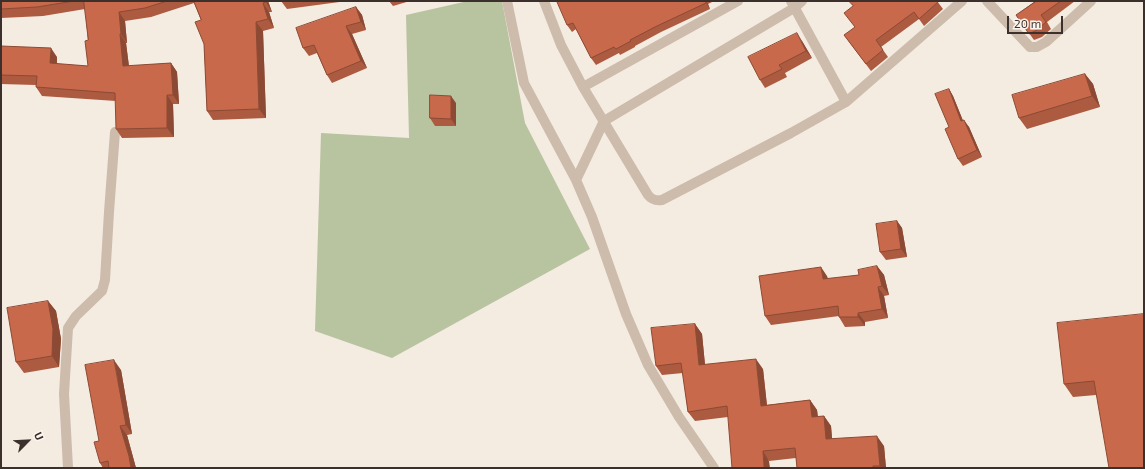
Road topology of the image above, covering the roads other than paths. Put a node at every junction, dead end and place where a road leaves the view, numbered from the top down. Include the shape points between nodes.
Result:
1 (507, 1) edge
2 (544, 1) edge
3 (738, 1) edge
4 (962, 1) edge
5 (987, 1) edge
6 (1091, 1) edge
7 (796, 3) edge
8 (583, 87) junction
9 (846, 102) junction
10 (604, 121) junction
11 (115, 132) edge
12 (576, 180) junction
13 (68, 468) edge
14 (714, 468) edge

1 - 12 street via 524,82
2 - 8 street via 561,45
3 - 8 street
4 - 9 street
5 - 6 street via 1030,47 1037,47 1046,42
7 - 9 street
7 - 10 street
8 - 10 street
9 - 10 street via 657,201 648,196
10 - 12 street
11 - 13 street via 105,280 102,291 76,316 68,328 64,394
12 - 14 street via 592,216 626,314 648,364 679,417

